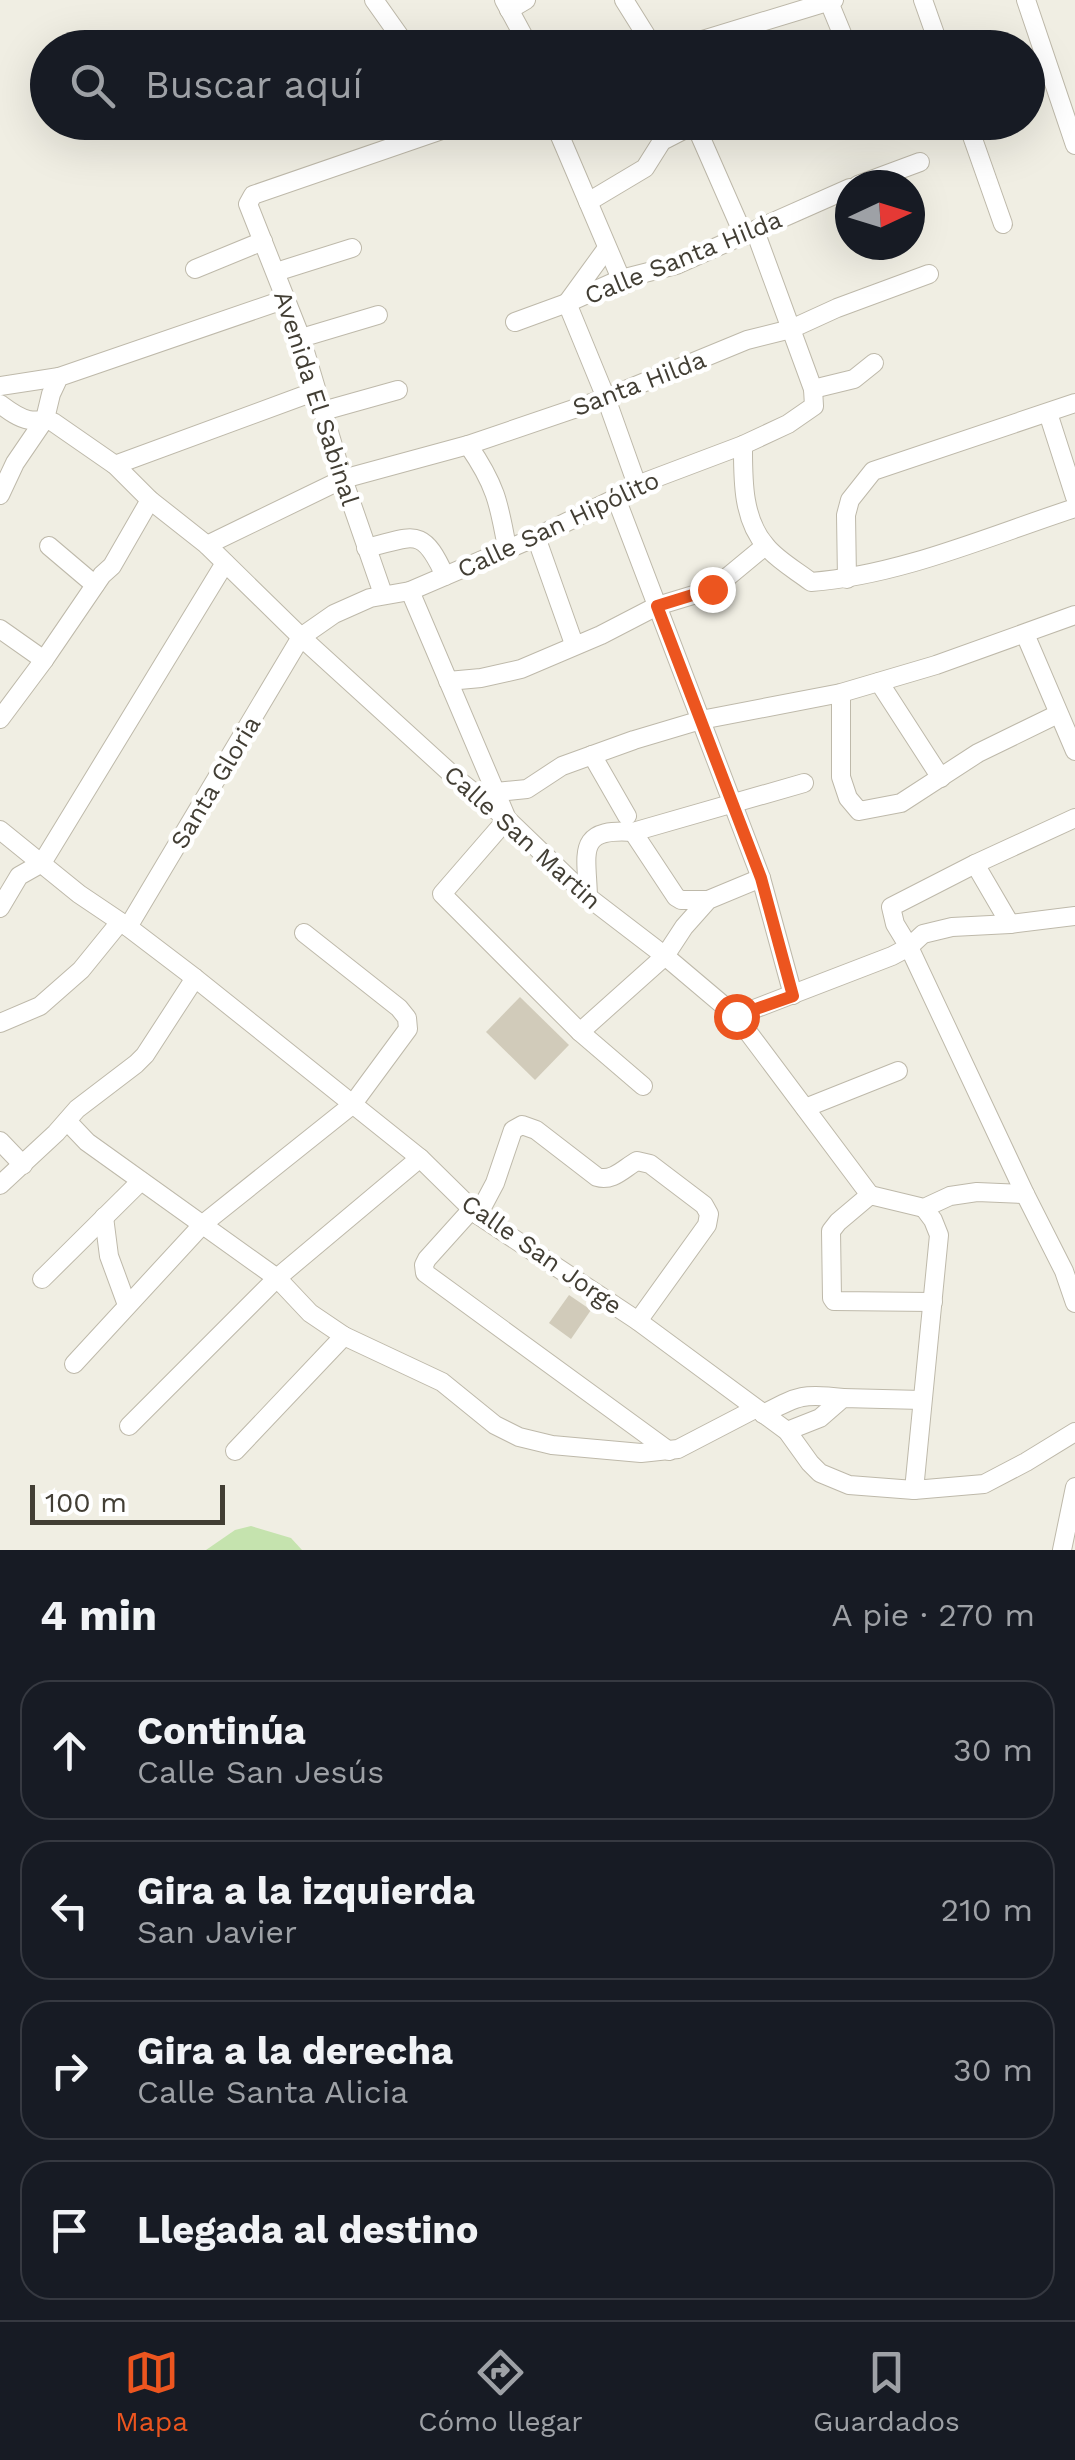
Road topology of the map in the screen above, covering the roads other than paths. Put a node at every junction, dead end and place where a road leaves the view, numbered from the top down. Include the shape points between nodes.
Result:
1 (374, 0) edge
2 (526, 0) edge
3 (624, 0) edge
4 (924, 0) edge
5 (1026, 0) edge
6 (832, 1) edge
7 (506, 5) edge
8 (395, 30) edge
9 (520, 30) edge
10 (643, 30) edge
11 (736, 30) edge
12 (842, 30) edge
13 (934, 30) edge
14 (1036, 30) edge
15 (1045, 56) edge
16 (399, 140) edge
17 (562, 140) edge
18 (662, 140) edge
19 (702, 140) edge
20 (974, 140) edge
21 (1075, 144) edge
22 (920, 162) dead end
23 (898, 170) edge
24 (835, 195) edge
25 (588, 202) junction
26 (1004, 224) dead end
27 (749, 233) junction
28 (263, 241) junction
29 (352, 248) dead end
30 (607, 248) junction
31 (195, 269) dead end
32 (276, 272) junction
33 (930, 274) dead end
34 (621, 279) junction
35 (286, 299) junction
36 (568, 303) junction
37 (378, 315) dead end
38 (515, 322) dead end
39 (791, 329) junction
40 (301, 338) junction
41 (874, 363) dead end
42 (59, 377) junction
43 (0, 386) edge
44 (398, 390) dead end
45 (316, 391) junction
46 (814, 397) junction
47 (606, 398) junction
48 (1075, 403) edge
49 (0, 404) edge
50 (324, 410) junction
51 (1048, 413) junction
52 (45, 419) junction
53 (744, 445) junction
54 (468, 446) junction
55 (115, 465) junction
56 (343, 479) junction
57 (637, 484) junction
58 (0, 495) edge
59 (1075, 497) edge
60 (616, 498) junction
61 (150, 500) junction
62 (1075, 508) edge
63 (536, 537) junction
64 (208, 545) junction
65 (49, 546) dead end
66 (765, 546) junction
67 (366, 548) junction
68 (506, 548) junction
69 (226, 562) junction
70 (445, 576) junction
71 (847, 579) junction
72 (95, 584) junction
73 (410, 591) junction
74 (384, 594) junction
75 (657, 606) junction
76 (1075, 616) edge
77 (0, 629) edge
78 (1025, 634) junction
79 (302, 637) junction
80 (574, 644) junction
81 (44, 660) junction
82 (448, 681) junction
83 (879, 682) junction
84 (841, 693) junction
85 (1058, 714) junction
86 (0, 719) edge
87 (701, 720) junction
88 (1075, 751) edge
89 (592, 755) junction
90 (485, 769) junction
91 (941, 778) junction
92 (457, 779) junction
93 (804, 783) dead end
94 (496, 792) junction
95 (734, 804) junction
96 (1075, 818) edge
97 (507, 819) junction
98 (630, 824) junction
99 (0, 830) edge
100 (42, 864) junction
101 (976, 864) junction
102 (761, 878) junction
103 (588, 896) junction
104 (708, 900) junction
105 (0, 908) edge
106 (1075, 916) edge
107 (1010, 924) junction
108 (124, 925) junction
109 (304, 933) dead end
110 (909, 947) junction
111 (665, 956) junction
112 (195, 978) junction
113 (793, 996) junction
114 (736, 1016) junction
115 (0, 1024) edge
116 (580, 1032) junction
117 (898, 1071) dead end
118 (644, 1086) dead end
119 (352, 1105) junction
120 (805, 1108) junction
121 (68, 1121) junction
122 (0, 1141) edge
123 (420, 1158) junction
124 (23, 1165) junction
125 (141, 1181) junction
126 (0, 1185) edge
127 (1025, 1194) junction
128 (870, 1196) junction
129 (924, 1208) junction
130 (475, 1212) junction
131 (104, 1218) junction
132 (202, 1224) junction
133 (278, 1278) junction
134 (42, 1280) dead end
135 (933, 1302) junction
136 (1075, 1304) edge
137 (128, 1305) junction
138 (638, 1321) junction
139 (344, 1336) junction
140 (74, 1364) dead end
141 (843, 1398) junction
142 (922, 1400) junction
143 (759, 1412) junction
144 (130, 1426) dead end
145 (787, 1431) junction
146 (1075, 1432) edge
147 (234, 1451) dead end
148 (669, 1451) junction
149 (1075, 1487) edge
150 (914, 1490) junction
151 (1062, 1550) edge

1 - 8 street
2 - 7 street
3 - 10 street
4 - 13 street
5 - 14 street
6 - 11 street
6 - 12 street
7 - 9 street
15 - 21 street
16 - 28 street, Avenida El Sabinal via 253,195 248,204
17 - 25 street
18 - 25 street via 646,168
19 - 27 street
20 - 26 street
22 - 23 street
24 - 27 street, Calle Santa Hilda
25 - 30 street
27 - 34 street, Calle Santa Hilda
27 - 39 street
28 - 31 street
28 - 32 street, Avenida El Sabinal
29 - 32 street
30 - 34 street
30 - 36 street
32 - 35 street, Avenida El Sabinal
33 - 39 street, Santa Hilda
34 - 36 street, Calle Santa Hilda
35 - 40 street, Avenida El Sabinal
35 - 42 street
36 - 38 street, Calle Santa Hilda
36 - 47 street
37 - 40 street
39 - 46 street
39 - 47 street, Santa Hilda via 747,340
40 - 45 street, Avenida El Sabinal
41 - 46 street, Calle San Hipólito
42 - 43 street
42 - 52 street
44 - 50 street
45 - 50 street, Avenida El Sabinal
45 - 55 street
46 - 53 street, Calle San Hipólito via 788,424
47 - 54 street, Santa Hilda
47 - 57 street
48 - 51 street
49 - 52 street, Calle San Martin via 20,418
50 - 56 street, Avenida El Sabinal
51 - 59 street
51 - 71 street via 873,470 846,515
52 - 55 street, Calle San Martin
52 - 58 street
53 - 57 street, Calle San Hipólito
53 - 66 street via 742,488
54 - 56 street, Santa Hilda
54 - 68 street via 490,478
55 - 61 street, Calle San Martin
56 - 64 street, Santa Hilda
56 - 67 street, Avenida El Sabinal
57 - 60 street, Calle San Hipólito
60 - 63 street, Calle San Hipólito
60 - 75 street
61 - 64 street, Calle San Martin
61 - 72 street
62 - 71 street
63 - 68 street, Calle San Hipólito
63 - 80 street
64 - 69 street, Calle San Martin
65 - 72 street
66 - 71 street via 811,582
66 - 75 street via 712,589
67 - 70 street via 420,540 433,549
67 - 74 street, Avenida El Sabinal
68 - 70 street, Calle San Hipólito
69 - 79 street, Calle San Martin
69 - 100 street
70 - 73 street, Calle San Hipólito
72 - 81 street
73 - 74 street, Calle San Hipólito
73 - 82 street
74 - 79 street, Calle San Hipólito via 334,614
75 - 80 street
75 - 87 street
76 - 78 street
77 - 81 street
78 - 83 street
78 - 85 street
79 - 92 street, Calle San Martin
79 - 108 street, Santa Gloria
80 - 82 street via 521,669
81 - 86 street
82 - 90 street
83 - 84 street
83 - 91 street
84 - 87 street
84 - 91 street via 840,778 859,811 901,803
85 - 88 street
85 - 91 street
87 - 89 street
87 - 95 street
89 - 94 street via 527,789
89 - 98 street
90 - 92 street
90 - 94 street
92 - 97 street, Calle San Martin
93 - 95 street
94 - 97 street
95 - 98 street via 654,827
95 - 102 street
96 - 101 street
97 - 103 street, Calle San Martin
97 - 116 street via 442,894
98 - 103 street via 589,843
98 - 104 street via 676,896
99 - 100 street, Calle San Jorge
100 - 105 street via 20,876
100 - 108 street, Calle San Jorge
101 - 107 street
101 - 110 street via 890,908
102 - 104 street
102 - 113 street
103 - 111 street, Calle San Martin
104 - 111 street
106 - 107 street
107 - 110 street via 938,930
108 - 112 street, Calle San Jorge
108 - 115 street, Santa Gloria via 40,1006
109 - 119 street via 407,1018 408,1029
110 - 113 street
110 - 127 street
111 - 114 street, Calle San Martin
111 - 116 street
112 - 119 street, Calle San Jorge
112 - 121 street via 145,1055
113 - 114 street
114 - 120 street, Calle San Martin
116 - 118 street
117 - 120 street
119 - 123 street, Calle San Jorge
119 - 132 street
120 - 128 street, Calle San Martin
121 - 124 street
121 - 125 street
122 - 124 street
123 - 130 street, Calle San Jorge
123 - 133 street
124 - 126 street
125 - 131 street
125 - 132 street
127 - 129 street via 977,1192
127 - 136 street
128 - 129 street
128 - 135 street via 831,1231 832,1298
129 - 135 street via 939,1235
130 - 138 street, Calle San Jorge
130 - 138 street via 495,1183 513,1130 522,1125 606,1179 638,1161 650,1164 709,1214
130 - 148 street via 427,1258 425,1273
131 - 134 street
131 - 137 street
132 - 133 street
132 - 137 street
133 - 139 street via 310,1313
133 - 144 street
135 - 142 street
137 - 140 street
138 - 143 street, Calle San Jorge
139 - 147 street
139 - 148 street via 442,1382 519,1437 552,1446
141 - 142 street
141 - 143 street via 798,1396
141 - 145 street via 820,1418
142 - 150 street
143 - 145 street, Calle San Jorge
143 - 148 street
145 - 150 street, Calle San Jorge via 820,1474 849,1485
146 - 150 street, Calle San Jorge via 984,1484
149 - 151 street

